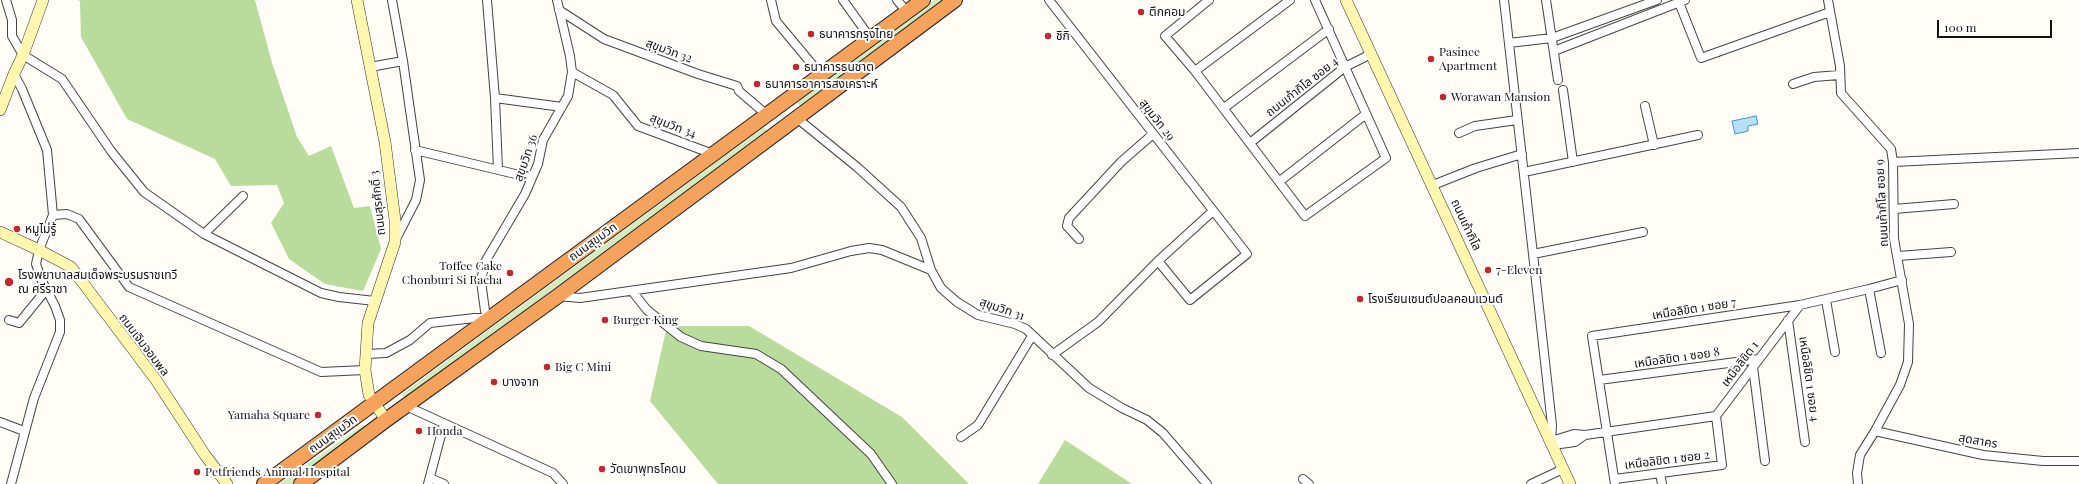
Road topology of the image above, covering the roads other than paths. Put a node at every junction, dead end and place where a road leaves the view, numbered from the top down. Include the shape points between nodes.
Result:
1 (6, 0) edge
2 (43, 0) edge
3 (357, 0) edge
4 (392, 0) edge
5 (487, 0) edge
6 (557, 0) edge
7 (771, 0) edge
8 (843, 0) edge
9 (897, 0) edge
10 (923, 0) edge
11 (955, 0) edge
12 (1049, 0) edge
13 (1209, 0) edge
14 (1290, 0) edge
15 (1315, 0) edge
16 (1346, 0) edge
17 (1504, 0) edge
18 (1546, 0) edge
19 (1657, 0) edge
20 (1828, 0) edge
21 (1680, 1) edge
22 (1668, 3) edge
23 (559, 10) junction
24 (907, 12) junction
25 (1830, 12) junction
26 (1329, 29) junction
27 (1552, 38) junction
28 (870, 39) junction
29 (1509, 43) junction
30 (1554, 51) junction
31 (1371, 54) junction
32 (23, 55) junction
33 (403, 61) junction
34 (370, 67) junction
35 (1345, 67) junction
36 (1196, 71) junction
37 (572, 72) junction
38 (14, 74) junction
39 (820, 75) junction
40 (1839, 75) junction
41 (1558, 80) dead end
42 (1793, 84) dead end
43 (1563, 90) dead end
44 (495, 98) junction
45 (1645, 106) dead end
46 (562, 107) junction
47 (1224, 108) junction
48 (0, 110) edge
49 (1366, 114) junction
50 (767, 115) junction
51 (798, 119) junction
52 (1517, 120) junction
53 (1459, 133) dead end
54 (1153, 134) junction
55 (1698, 136) dead end
56 (1250, 143) junction
57 (1654, 145) junction
58 (415, 150) junction
59 (2079, 153) edge
60 (713, 154) junction
61 (1522, 154) junction
62 (1573, 162) junction
63 (1893, 162) junction
64 (498, 169) junction
65 (1524, 172) junction
66 (532, 178) junction
67 (1280, 181) junction
68 (1433, 185) junction
69 (243, 196) dead end
70 (1954, 204) dead end
71 (1894, 209) junction
72 (1213, 211) junction
73 (53, 215) junction
74 (0, 232) edge
75 (1643, 232) dead end
76 (204, 234) junction
77 (1079, 239) dead end
78 (395, 242) junction
79 (39, 250) junction
80 (1951, 252) dead end
81 (1534, 254) junction
82 (1898, 256) junction
83 (1158, 261) junction
84 (931, 270) junction
85 (1902, 280) junction
86 (1869, 289) junction
87 (46, 290) junction
88 (632, 291) junction
89 (558, 296) junction
90 (1826, 300) junction
91 (374, 301) junction
92 (1800, 305) junction
93 (488, 318) junction
94 (9, 320) dead end
95 (1788, 320) junction
96 (1032, 336) junction
97 (1835, 352) dead end
98 (1880, 353) dead end
99 (366, 354) junction
100 (1052, 355) junction
101 (1759, 359) junction
102 (1752, 367) junction
103 (365, 370) junction
104 (1599, 380) junction
105 (373, 404) junction
106 (406, 406) junction
107 (1716, 416) junction
108 (386, 420) junction
109 (0, 422) edge
110 (444, 424) junction
111 (24, 431) junction
112 (1608, 432) junction
113 (1875, 432) junction
114 (961, 437) dead end
115 (1805, 442) dead end
116 (1552, 443) junction
117 (1765, 461) dead end
118 (2079, 461) edge
119 (1563, 468) junction
120 (1660, 473) junction
121 (429, 481) edge
122 (1615, 481) edge
123 (11, 484) edge
124 (227, 484) edge
125 (264, 484) edge
126 (301, 484) edge
127 (444, 484) edge
128 (563, 484) edge
129 (892, 484) edge
130 (1207, 484) edge
131 (1531, 484) edge
132 (1570, 484) edge
133 (1662, 484) edge
134 (1858, 484) edge

1 - 32 street via 12,20 12,36
2 - 32 main road
3 - 34 main road, ถนนสุรศักดิ์ 3
4 - 33 street
5 - 44 street
6 - 23 street, สุขุมวิท 36
7 - 39 street via 776,21
8 - 28 street
9 - 24 street
10 - 24 highway, ถนนสุขุมวิท
11 - 51 highway, ถนนสุขุมวิท
12 - 54 street, สุขุมวิท 29
13 - 36 street via 1165,36
14 - 36 street
15 - 26 street
16 - 31 main road, ถนนเก้ากิโล
17 - 29 street
18 - 27 street
19 - 27 street
20 - 25 street, ถนนเก้ากิโล ซอย 9
21 - 22 street
21 - 25 street via 1701,58
22 - 30 street
23 - 37 street, สุขุมวิท 36
23 - 50 street, สุขุมวิท 32 via 604,39 737,86 739,91
24 - 28 highway, ถนนสุขุมวิท
25 - 40 street, ถนนเก้ากิโล ซอย 9 via 1839,60
26 - 35 street
26 - 47 street
27 - 29 street
27 - 30 street
28 - 39 highway, ถนนสุขุมวิท
29 - 52 street
30 - 41 street
31 - 35 street, ถนนเก้ากิโล ซอย 4
31 - 68 main road, ถนนเก้ากิโล
32 - 38 main road
32 - 76 street via 62,79 111,151 144,192
33 - 34 street
33 - 58 street
34 - 78 main road, ถนนสุรศักดิ์ 3 via 385,142 395,220
35 - 49 street
35 - 56 street, ถนนเก้ากิโล ซอย 4
36 - 47 street
37 - 46 street, สุขุมวิท 36 via 568,96
37 - 60 street, สุขุมวิท 34 via 613,95 638,126
38 - 48 main road
38 - 73 street via 47,150
39 - 50 highway, ถนนสุขุมวิท
40 - 42 street via 1814,77
40 - 63 street, ถนนเก้ากิโล ซอย 9 via 1844,98 1891,149
43 - 62 street
44 - 46 street
44 - 64 street
45 - 57 street
46 - 66 street, สุขุมวิท 36 via 543,140
47 - 56 street
49 - 67 street
49 - 67 street via 1386,158 1305,216
50 - 60 highway, ถนนสุขุมวิท
51 - 84 street, สุขุมวิท 31 via 901,207 921,238
51 - 89 highway, ถนนสุขุมวิท
52 - 53 street via 1475,126
52 - 61 street
54 - 72 street, สุขุมวิท 29
54 - 77 street via 1121,162 1069,218 1067,226
55 - 57 street
56 - 67 street
57 - 62 street
58 - 64 street
58 - 78 street via 420,180 416,200
59 - 63 street
60 - 93 highway, ถนนสุขุมวิท
61 - 65 street
61 - 68 street
62 - 65 street
63 - 71 street, ถนนเก้ากิโล ซอย 9
64 - 66 street
65 - 81 street
66 - 93 street, สุขุมวิท 36 via 485,262 481,281
68 - 116 main road, ถนนเก้ากิโล
69 - 76 street
70 - 71 street
71 - 82 street, ถนนเก้ากิโล ซอย 9 via 1894,239
72 - 83 street
72 - 83 street, สุขุมวิท 29 via 1247,254 1190,300
73 - 79 street
73 - 103 street via 66,214 79,219 129,287 321,372
74 - 79 main road, ถนนเจิมจอมพล
75 - 81 street
76 - 91 street via 321,293 339,298
78 - 91 main road, ถนนสุรศักดิ์ 3
79 - 87 street via 36,264
79 - 124 main road, ถนนเจิมจอมพล via 71,267 156,380
80 - 82 street
81 - 116 street
82 - 85 street, ถนนเก้ากิโล ซอย 9
83 - 100 street via 1098,322
84 - 88 street via 882,250 869,248 791,268
84 - 96 street, สุขุมวิท 31 via 941,288 957,302 978,315 1015,324
85 - 86 street
85 - 113 street, ถนนเก้ากิโล ซอย 9 via 1909,324 1908,362 1900,385
86 - 90 street
86 - 98 street
87 - 94 street via 19,323
87 - 111 street via 60,320 60,332
88 - 89 street via 580,298
88 - 129 street via 647,310 681,338 701,346 756,354 781,369 871,454
89 - 106 highway, ถนนสุขุมวิท
90 - 92 street
90 - 97 street
91 - 99 main road, ถนนสุรศักดิ์ 3 via 368,323
92 - 95 street, เหนือลิขิต 1
92 - 104 street, เหนือลิขิต 1 ซอย 7 via 1592,336
93 - 99 street via 430,323 410,340 386,352
93 - 105 highway, ถนนสุขุมวิท
95 - 101 street, เหนือลิขิต 1
95 - 115 street, เหนือลิขิต 1 ซอย 4
96 - 100 street, สุขุมวิท 31
96 - 114 street via 978,425
99 - 103 main road, ถนนสุรศักดิ์ 3
100 - 130 street, สุขุมวิท 31 via 1089,388 1147,420 1163,433
101 - 102 street, เหนือลิขิต 1
101 - 104 street, เหนือลิขิต 1 ซอย 8
102 - 107 street, เหนือลิขิต 1
102 - 117 street
103 - 105 main road, ถนนสุรศักดิ์ 3
104 - 112 street
105 - 108 main road, ถนนสุรศักดิ์ 3
105 - 125 highway, ถนนสุขุมวิท
106 - 108 highway, ถนนสุขุมวิท
106 - 110 street
107 - 112 street
107 - 120 street, เหนือลิขิต 1 ซอย 2 via 1722,465
108 - 126 highway, ถนนสุขุมวิท
109 - 111 street
110 - 121 street
110 - 128 street via 553,473
111 - 123 street
112 - 116 street via 1585,436 1574,434
112 - 122 street
113 - 118 street, สุดสาคร via 1983,455 2043,461
113 - 134 street, ถนนเก้ากิโล ซอย 9 via 1860,455
116 - 119 main road, ถนนเก้ากิโล
119 - 131 street
119 - 132 main road, ถนนเก้ากิโล
120 - 122 street, เหนือลิขิต 1 ซอย 2
120 - 133 street
121 - 127 street

